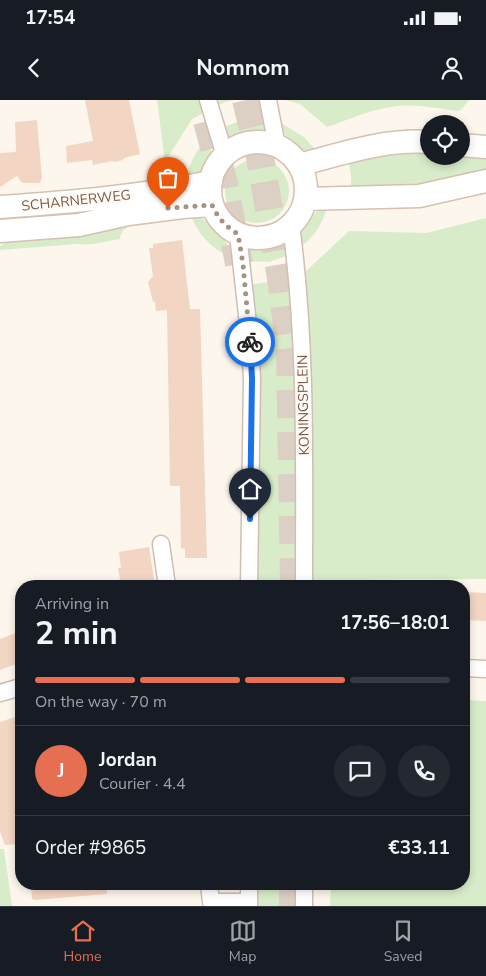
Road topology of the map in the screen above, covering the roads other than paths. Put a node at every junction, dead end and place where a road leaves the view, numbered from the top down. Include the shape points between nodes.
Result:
1 (208, 100) edge
2 (268, 100) edge
3 (420, 142) edge
4 (277, 146) junction
5 (470, 146) edge
6 (486, 147) edge
7 (225, 156) junction
8 (299, 165) junction
9 (486, 181) edge
10 (211, 182) junction
11 (305, 199) junction
12 (212, 205) junction
13 (0, 208) edge
14 (291, 225) junction
15 (0, 231) edge
16 (238, 234) junction
17 (161, 544) dead end
18 (166, 580) edge
19 (249, 580) edge
20 (304, 580) edge
21 (470, 668) edge
22 (486, 669) edge
23 (15, 689) edge
24 (0, 693) edge
25 (210, 890) edge
26 (249, 890) edge
27 (304, 890) edge
28 (249, 904) edge
29 (304, 906) edge

1 - 7 street
2 - 4 street
3 - 8 street via 352,150
4 - 7 street via 245,144
4 - 8 street
5 - 6 street
7 - 10 street
8 - 11 street via 306,185
9 - 11 street via 419,196
10 - 12 street
10 - 13 street, SCHARNERWEG via 78,201
11 - 14 street via 302,210
12 - 15 street, SCHARNERWEG via 128,214 79,225
12 - 16 street via 225,225
14 - 16 street via 266,238
14 - 20 street, KONINGSPLEIN via 303,356
16 - 19 street via 252,378
17 - 18 street
21 - 22 street
23 - 24 street
25 - 28 street via 211,902
26 - 28 street
27 - 29 street

